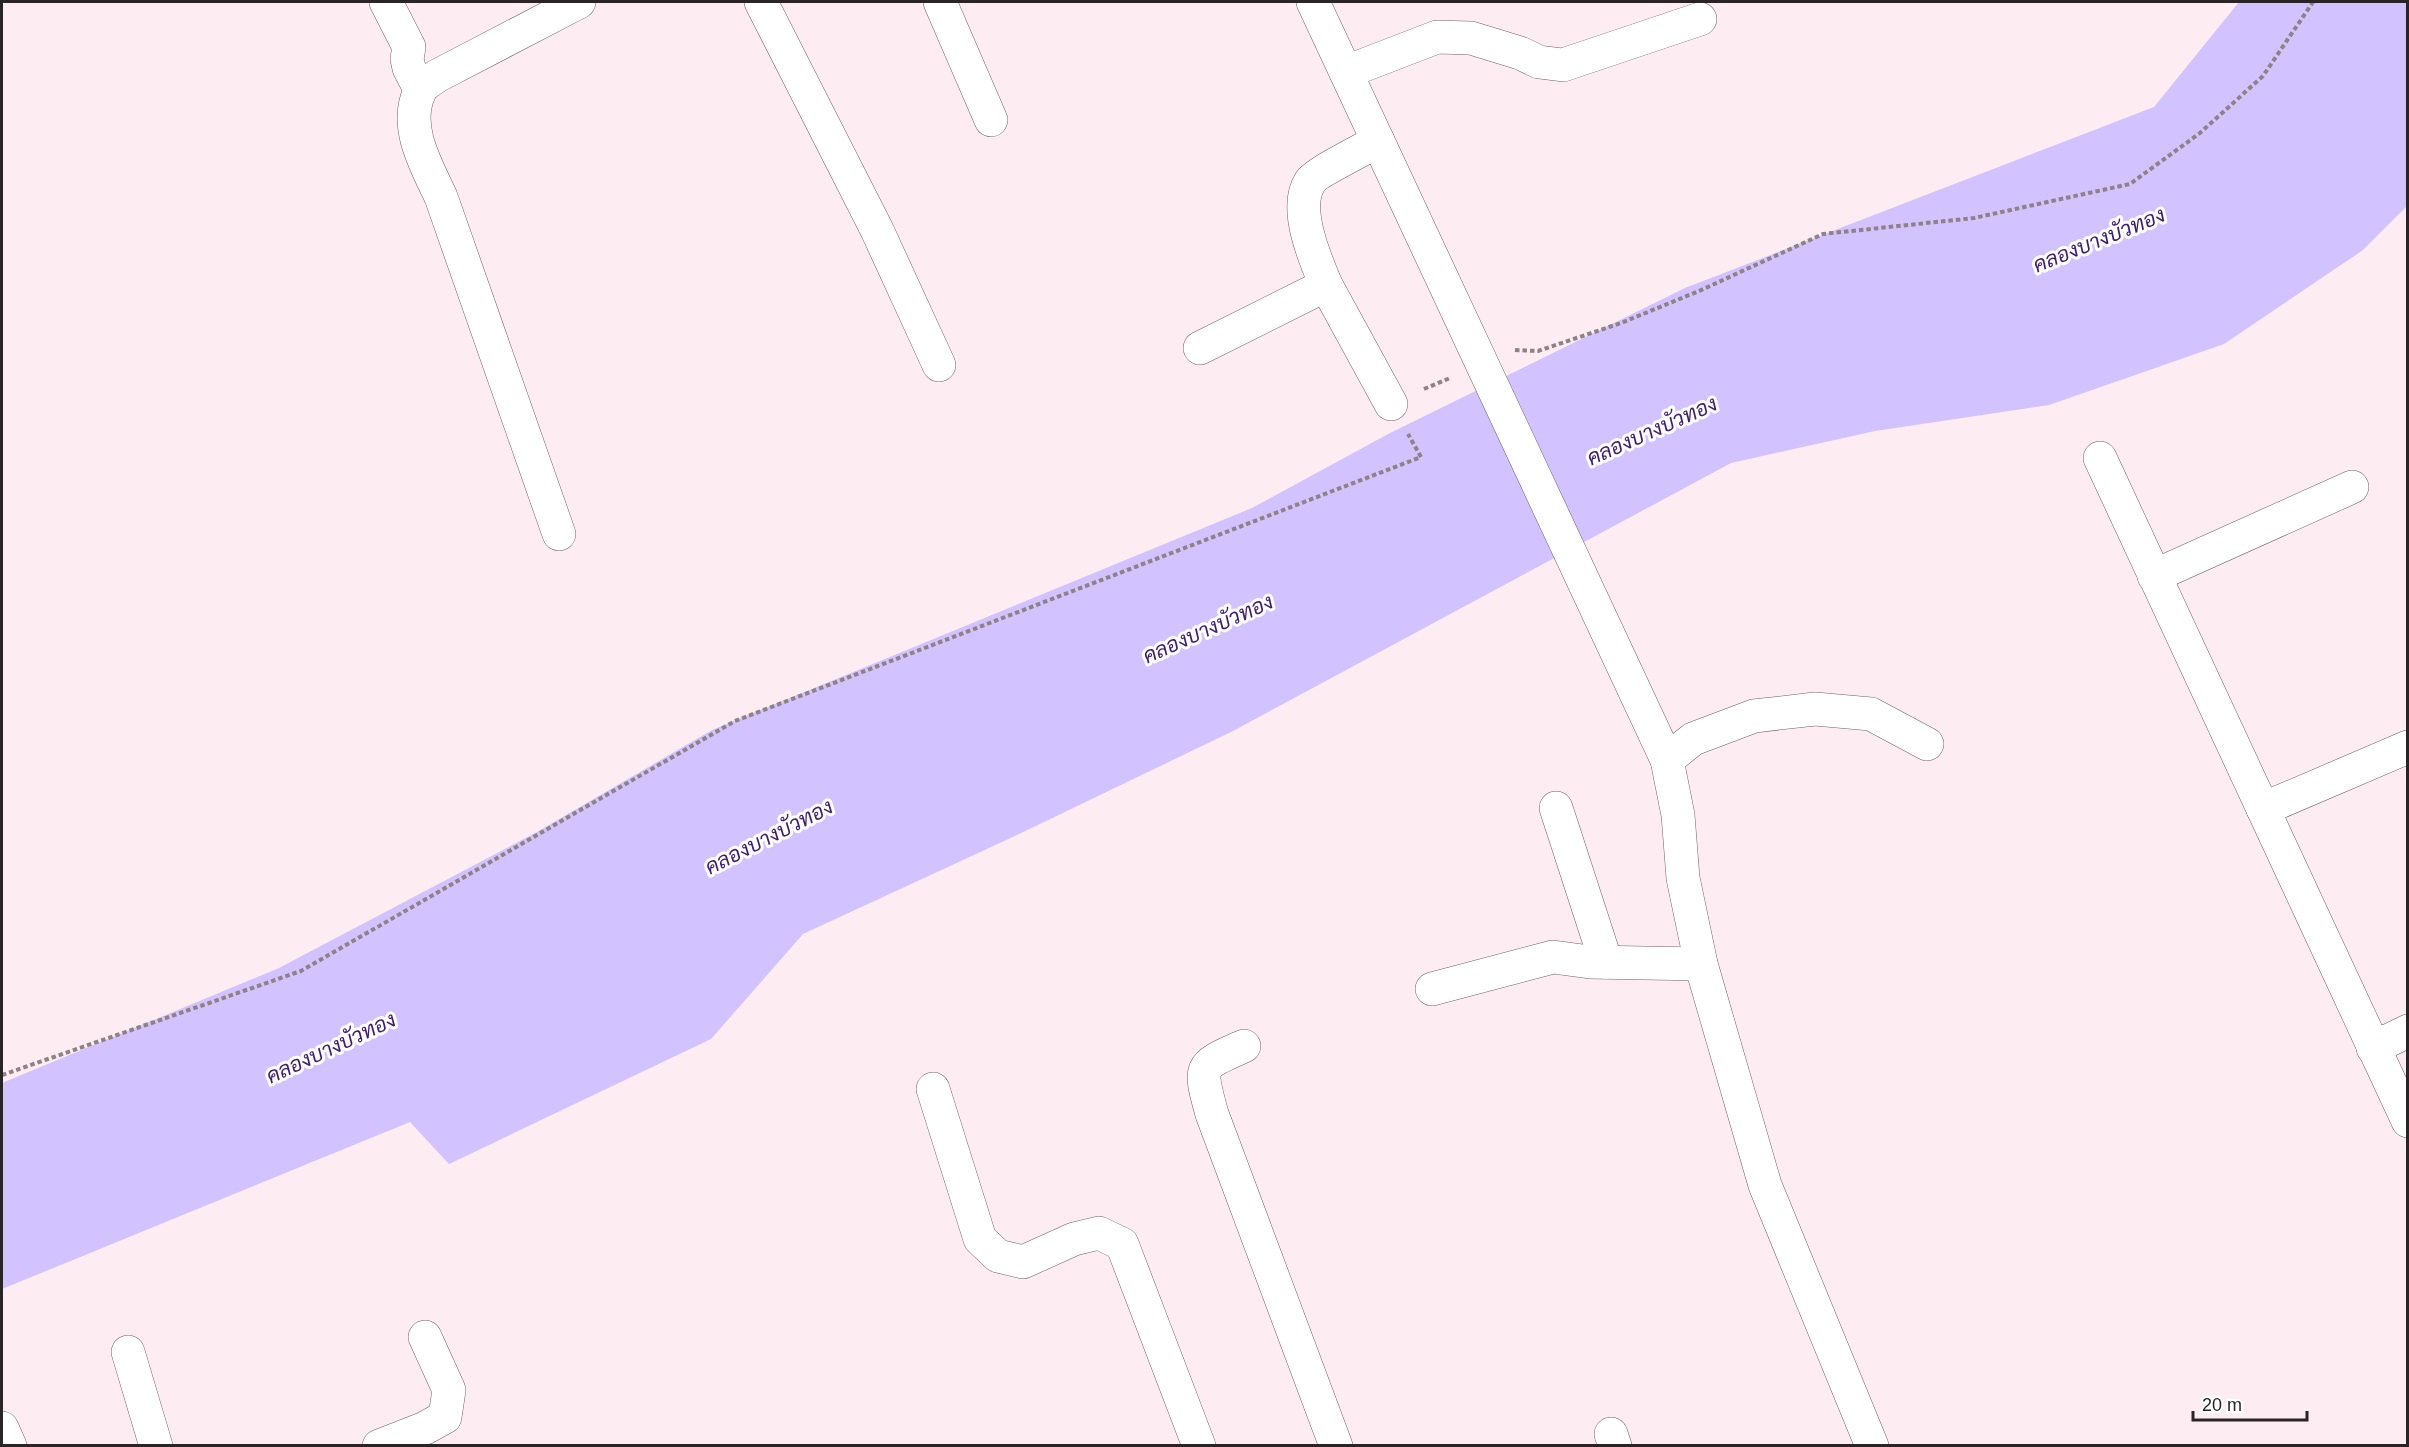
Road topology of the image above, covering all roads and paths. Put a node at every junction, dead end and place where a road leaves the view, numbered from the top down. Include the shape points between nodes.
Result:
1 (386, 2) edge
2 (579, 2) edge
3 (761, 2) edge
4 (940, 2) edge
5 (1313, 2) edge
6 (2313, 2) edge
7 (1700, 19) dead end
8 (1346, 72) junction
9 (420, 89) junction
10 (991, 120) dead end
11 (1378, 141) junction
12 (1326, 285) junction
13 (1200, 348) dead end
14 (1511, 350) dead end
15 (939, 365) dead end
16 (1467, 365) junction
17 (1391, 404) junction
18 (2100, 458) dead end
19 (2352, 487) dead end
20 (559, 534) dead end
21 (2154, 576) junction
22 (1927, 744) dead end
23 (2408, 747) edge
24 (1667, 760) junction
25 (1556, 808) dead end
26 (2263, 809) junction
27 (1606, 963) junction
28 (1701, 964) junction
29 (1432, 988) dead end
30 (2408, 1031) edge
31 (1244, 1046) dead end
32 (2373, 1047) junction
33 (2, 1075) edge
34 (933, 1089) dead end
35 (2408, 1121) edge
36 (425, 1338) dead end
37 (128, 1352) dead end
38 (2, 1428) edge
39 (10, 1446) edge
40 (156, 1446) edge
41 (379, 1446) edge
42 (1199, 1446) edge
43 (1336, 1446) edge
44 (1872, 1446) edge

1 - 9 street via 409,47 409,68
2 - 9 street via 437,76
3 - 15 street via 877,230
4 - 10 street
5 - 8 street
6 - 14 path via 2263,76 2200,133 2130,184 1974,218 1823,234 1621,323 1538,351
7 - 8 street via 1563,65 1539,62 1471,38 1437,37
8 - 11 street
9 - 20 street via 413,115 418,145 441,197
11 - 12 street via 1310,180 1303,200 1305,219
11 - 16 street
12 - 13 street
12 - 17 street
16 - 17 path
16 - 24 street via 1597,610
17 - 33 path via 1421,457 735,721 301,971
18 - 21 street
19 - 21 street
21 - 26 street
22 - 24 street via 1871,714 1815,709 1754,716 1693,738
23 - 26 street
24 - 28 street via 1678,815 1683,878
25 - 27 street
26 - 32 street
27 - 28 street
27 - 29 street via 1553,957
28 - 44 street via 1765,1185
30 - 32 street
31 - 43 street via 1209,1062 1204,1073 1205,1088
32 - 35 street
34 - 42 street via 980,1239 998,1256 1023,1262 1074,1239 1099,1233 1122,1244
36 - 41 street via 449,1390 445,1417
37 - 40 street
38 - 39 street

